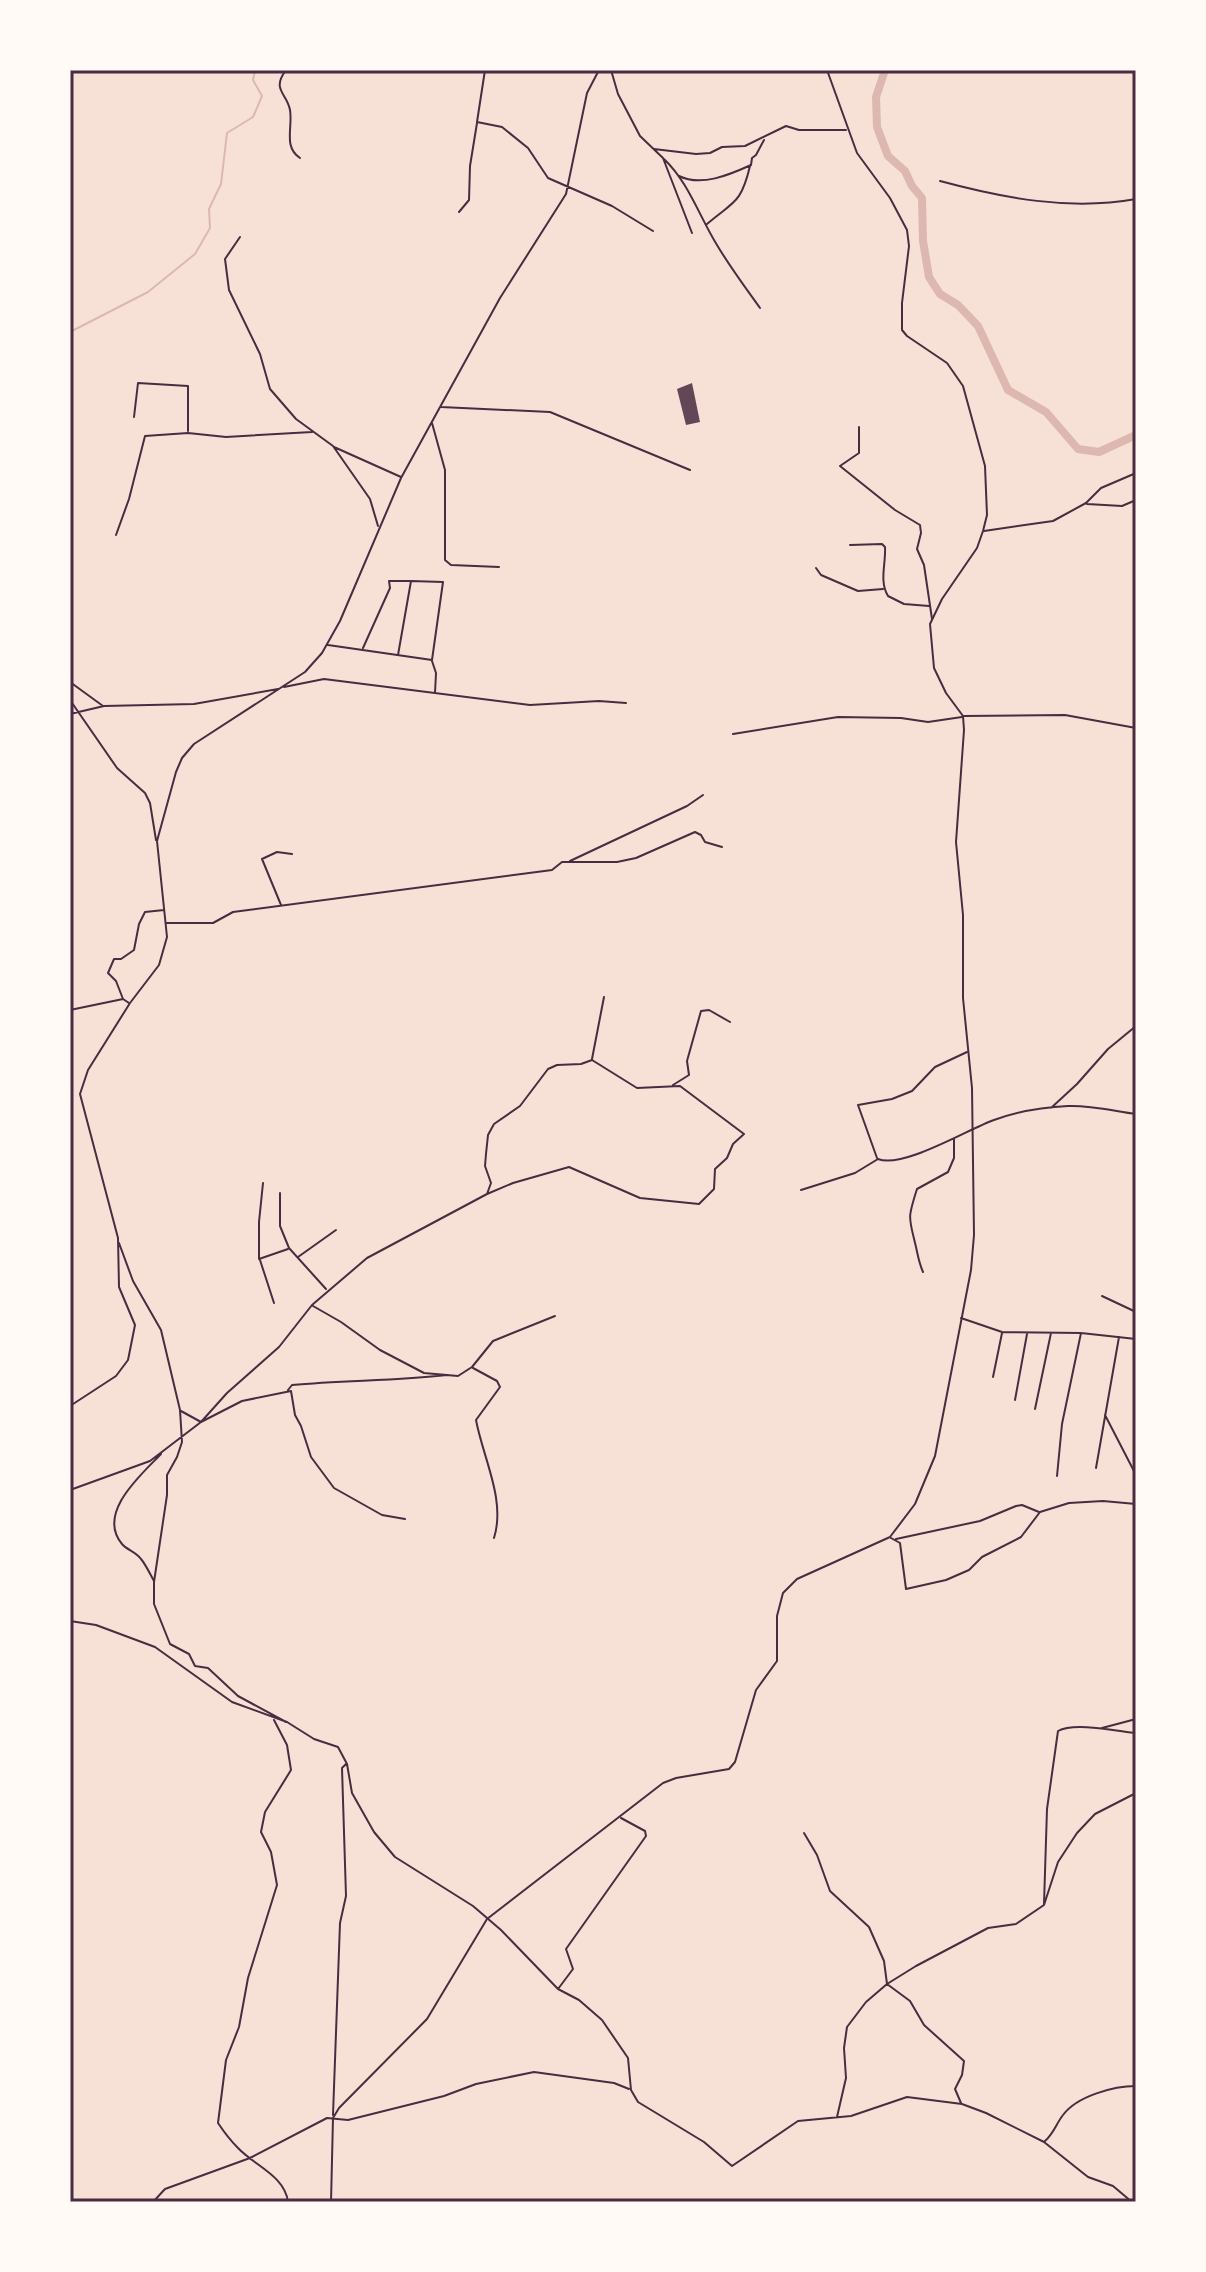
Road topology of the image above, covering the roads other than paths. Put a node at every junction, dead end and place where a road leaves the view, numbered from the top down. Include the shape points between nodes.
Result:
1 (286, 70) edge
2 (485, 70) edge
3 (599, 70) edge
4 (611, 70) edge
5 (827, 70) edge
6 (477, 122) junction
7 (848, 130) junction
8 (765, 137) junction
9 (654, 149) junction
10 (300, 158) dead end
11 (663, 158) junction
12 (751, 165) junction
13 (678, 175) junction
14 (940, 181) dead end
15 (567, 186) junction
16 (1136, 199) edge
17 (459, 212) dead end
18 (707, 224) junction
19 (653, 231) dead end
20 (692, 233) dead end
21 (240, 237) dead end
22 (760, 308) dead end
23 (440, 407) junction
24 (134, 417) dead end
25 (432, 422) junction
26 (859, 427) dead end
27 (312, 432) junction
28 (188, 433) junction
29 (333, 446) junction
30 (690, 470) dead end
31 (1136, 473) edge
32 (401, 478) junction
33 (1136, 500) edge
34 (1086, 503) junction
35 (378, 527) junction
36 (983, 531) junction
37 (116, 535) dead end
38 (850, 545) dead end
39 (499, 567) dead end
40 (816, 568) dead end
41 (411, 581) junction
42 (884, 589) junction
43 (930, 606) junction
44 (932, 620) junction
45 (327, 645) junction
46 (362, 650) junction
47 (398, 655) junction
48 (432, 660) junction
49 (70, 682) edge
50 (280, 688) junction
51 (435, 693) junction
52 (70, 700) edge
53 (626, 703) dead end
54 (104, 706) junction
55 (78, 711) junction
56 (70, 714) edge
57 (963, 716) junction
58 (1136, 728) edge
59 (733, 734) dead end
60 (703, 795) dead end
61 (157, 841) junction
62 (722, 847) dead end
63 (292, 854) dead end
64 (569, 861) junction
65 (281, 906) junction
66 (165, 910) junction
67 (166, 923) junction
68 (604, 997) dead end
69 (123, 999) junction
70 (130, 1003) junction
71 (70, 1010) edge
72 (730, 1022) dead end
73 (1136, 1026) edge
74 (968, 1052) junction
75 (592, 1060) junction
76 (672, 1086) junction
77 (1051, 1108) junction
78 (1136, 1114) edge
79 (971, 1131) junction
80 (955, 1138) junction
81 (878, 1159) junction
82 (263, 1183) dead end
83 (801, 1190) dead end
84 (280, 1193) dead end
85 (487, 1194) junction
86 (336, 1230) dead end
87 (118, 1238) junction
88 (289, 1248) junction
89 (297, 1257) junction
90 (259, 1259) junction
91 (923, 1272) dead end
92 (327, 1290) junction
93 (1102, 1296) dead end
94 (274, 1303) dead end
95 (312, 1305) junction
96 (1136, 1312) edge
97 (555, 1316) dead end
98 (961, 1318) junction
99 (1002, 1332) junction
100 (1052, 1332) junction
101 (1027, 1333) junction
102 (1081, 1333) junction
103 (1119, 1336) junction
104 (1136, 1339) edge
105 (472, 1367) junction
106 (452, 1375) junction
107 (993, 1377) dead end
108 (287, 1391) junction
109 (1015, 1400) dead end
110 (70, 1406) edge
111 (1035, 1409) dead end
112 (180, 1410) junction
113 (1105, 1414) junction
114 (201, 1422) junction
115 (182, 1436) junction
116 (167, 1447) junction
117 (1096, 1468) dead end
118 (1136, 1475) edge
119 (1057, 1476) dead end
120 (70, 1490) edge
121 (1136, 1504) edge
122 (1040, 1512) junction
123 (405, 1519) dead end
124 (890, 1537) junction
125 (494, 1538) dead end
126 (894, 1539) junction
127 (154, 1582) junction
128 (70, 1621) edge
129 (274, 1719) junction
130 (1136, 1719) edge
131 (287, 1722) junction
132 (1097, 1729) junction
133 (1136, 1733) edge
134 (347, 1764) junction
135 (1136, 1793) edge
136 (620, 1817) junction
137 (804, 1833) dead end
138 (1044, 1905) junction
139 (487, 1919) junction
140 (887, 1984) junction
141 (558, 1989) junction
142 (1136, 2086) edge
143 (631, 2090) junction
144 (962, 2104) junction
145 (333, 2118) junction
146 (837, 2118) junction
147 (1044, 2142) junction
148 (250, 2158) junction
149 (153, 2202) edge
150 (288, 2202) edge
151 (331, 2202) edge
152 (1132, 2202) edge

1 - 10 street via 280,95 289,106 290,146
2 - 6 street
3 - 15 street via 587,93
4 - 9 street via 640,136
5 - 7 street
6 - 15 street via 502,127 528,148 548,178
6 - 17 street via 469,200
7 - 8 street via 786,126
7 - 36 street via 907,230 902,330 947,363 970,405 985,466
8 - 9 street via 710,153
8 - 12 street
9 - 11 street
11 - 13 street
11 - 20 street
12 - 13 street via 704,182
12 - 18 street via 740,198
13 - 18 street
14 - 16 street via 1023,200
15 - 19 street
15 - 23 street
18 - 22 street
21 - 27 street via 225,259 229,290 260,354 270,389
23 - 25 street
23 - 30 street via 550,412
24 - 28 street via 138,383 188,386
25 - 32 street
25 - 39 street via 445,470 445,560 451,565
26 - 43 street via 859,453 840,466 920,525 917,549
27 - 28 street via 226,437
27 - 29 street
28 - 37 street via 145,436
29 - 32 street
29 - 35 street via 370,499
31 - 34 street via 1101,488
32 - 35 street
33 - 34 street via 1122,506
34 - 36 street via 1053,521
35 - 45 street
36 - 44 street
38 - 42 street via 885,547
40 - 42 street via 858,591
41 - 46 street via 389,581
41 - 47 street
41 - 48 street via 443,582
42 - 43 street via 904,604
43 - 44 street
44 - 57 street via 934,668
45 - 46 street
45 - 50 street via 305,672
46 - 47 street
47 - 48 street
48 - 51 street
49 - 54 street
50 - 51 street via 324,679
50 - 54 street via 194,704
50 - 61 street via 194,744 182,758
51 - 53 street via 530,705
52 - 55 street
54 - 55 street
55 - 56 street
55 - 61 street via 117,768 145,793
57 - 58 street via 1065,715
57 - 59 street via 928,722 838,717
57 - 74 street via 956,842
60 - 64 street
61 - 66 street
62 - 64 street via 695,832 636,858
63 - 65 street via 277,852 262,859
64 - 65 street via 552,870
65 - 67 street via 233,912 213,923
66 - 67 street
66 - 69 street via 145,912 134,950 110,964 108,973
67 - 70 street via 159,965
68 - 75 street
69 - 70 street
69 - 71 street
70 - 87 street via 88,1070 80,1094
72 - 76 street via 701,1011 687,1061 689,1075
73 - 77 street
74 - 79 street
74 - 81 street via 935,1067 912,1091 858,1105
75 - 76 street via 637,1088
75 - 85 street via 548,1069 520,1106 494,1124 486,1154 491,1183
76 - 85 street via 680,1086 744,1134 715,1169 714,1189 699,1204 640,1198 569,1167
77 - 78 street
77 - 79 street via 994,1120
79 - 80 street
79 - 98 street via 974,1235
80 - 81 street via 895,1160
80 - 91 street via 952,1167 917,1189 910,1211 909,1227
81 - 83 street via 855,1173
82 - 90 street
84 - 88 street via 280,1226
85 - 92 street via 367,1258
86 - 89 street
87 - 110 street via 119,1287 135,1325 128,1360 116,1376
87 - 112 street via 133,1281 164,1337
88 - 89 street
88 - 90 street
89 - 92 street
90 - 94 street
92 - 95 street
93 - 96 street
95 - 106 street via 424,1373
95 - 114 street via 279,1347
97 - 105 street via 493,1341
98 - 99 street
98 - 124 street via 935,1456 915,1504
99 - 101 street
99 - 107 street
100 - 101 street
100 - 102 street
100 - 111 street
101 - 109 street
102 - 103 street
102 - 119 street
103 - 104 street
103 - 113 street
105 - 106 street
105 - 125 street via 500,1387 476,1420 497,1508
106 - 108 street via 342,1380 292,1385
108 - 114 street via 242,1401
108 - 123 street via 311,1457 334,1488 382,1515
112 - 114 street
112 - 115 street
113 - 117 street
113 - 118 street
114 - 115 street
115 - 116 street
115 - 127 street via 167,1475
116 - 120 street via 150,1461
116 - 127 street via 115,1513 119,1538 141,1558
121 - 122 street via 1080,1502
122 - 126 street via 1016,1506 980,1521
122 - 126 street via 1021,1537 982,1557 969,1570 906,1589 900,1543
124 - 126 street
124 - 136 street via 797,1579 783,1593 777,1661 756,1690 729,1769 663,1783
127 - 131 street via 154,1604 170,1644 189,1654 195,1666 208,1668 238,1696
128 - 129 street via 155,1647 232,1702
129 - 131 street
129 - 148 street via 287,1745 291,1770 265,1812 261,1832 277,1885 226,2060 218,2123
130 - 132 street
131 - 134 street via 338,1747
132 - 133 street
132 - 138 street via 1064,1728 1056,1736
134 - 139 street via 352,1793 395,1857
134 - 145 street via 342,1768 346,1896 340,1923
135 - 138 street via 1095,1814 1077,1833 1058,1862
136 - 139 street
136 - 141 street via 646,1836 566,1949 573,1969
137 - 140 street via 830,1891 869,1927 884,1961
138 - 140 street via 1016,1924 978,1933
139 - 141 street
139 - 145 street via 427,2019
140 - 144 street via 910,2001 924,2025 964,2061 955,2089
140 - 146 street via 847,2027 846,2078
141 - 143 street via 602,2020 619,2043 628,2058
142 - 147 street via 1083,2100 1063,2115
143 - 145 street via 534,2072 348,2120
143 - 146 street via 638,2102 704,2142 732,2166 798,2121
144 - 146 street via 907,2097
144 - 147 street
145 - 148 street
145 - 151 street
147 - 152 street via 1088,2177 1113,2186
148 - 149 street via 165,2189
148 - 150 street via 286,2189

